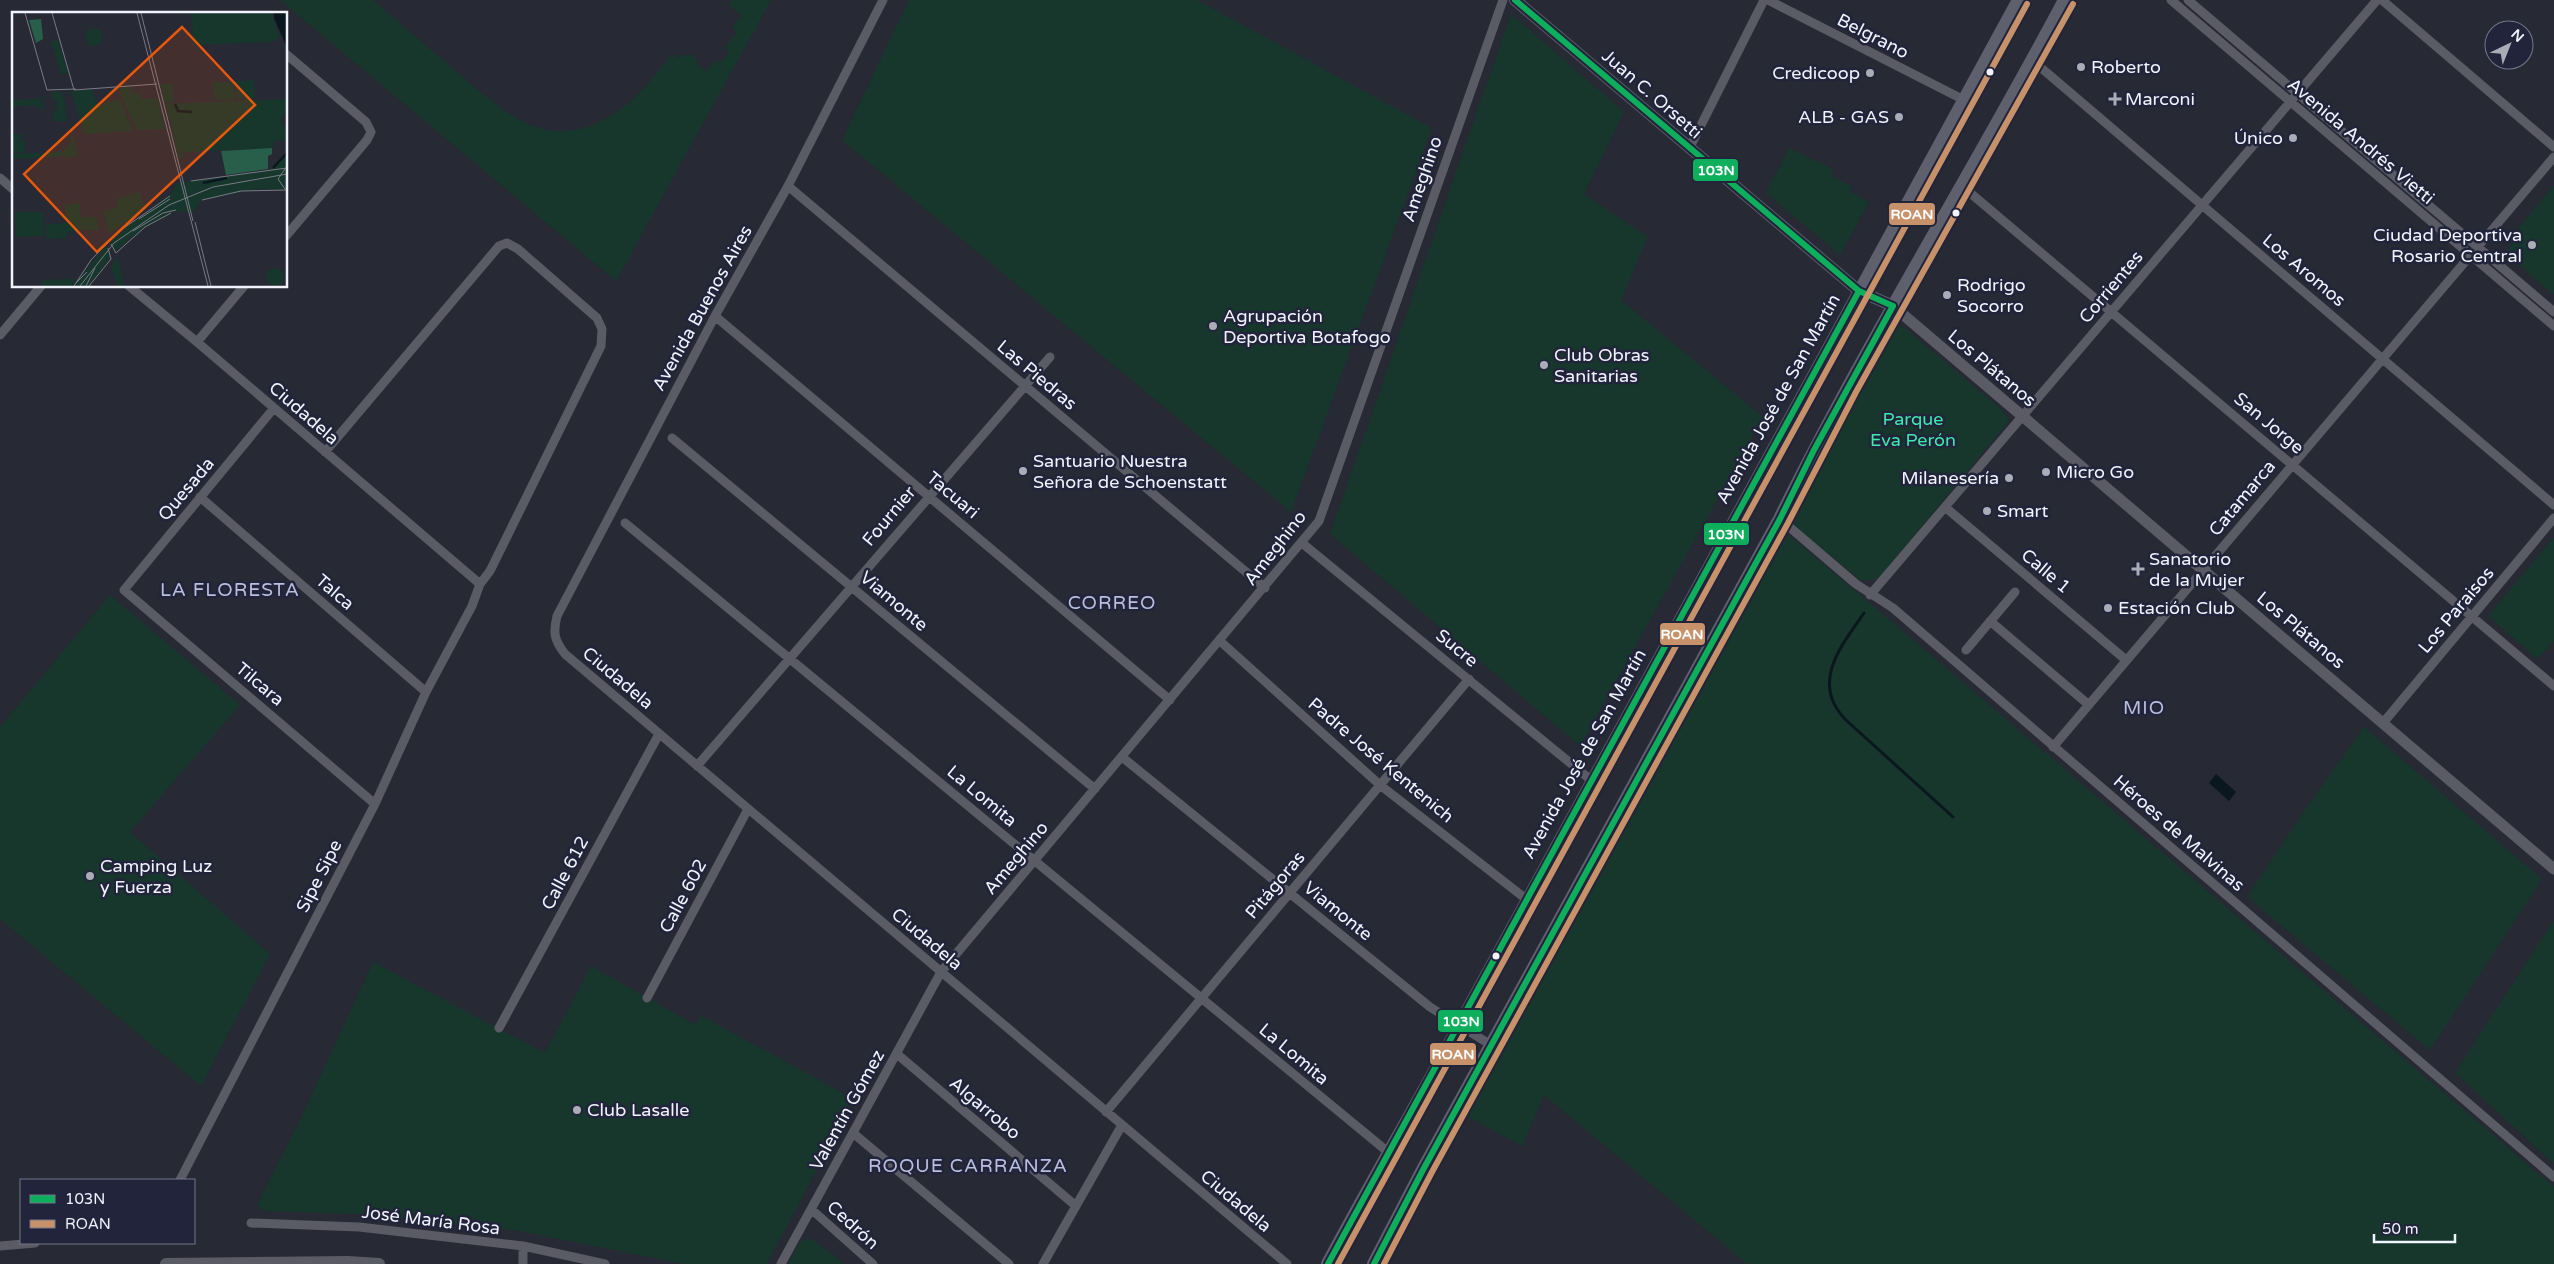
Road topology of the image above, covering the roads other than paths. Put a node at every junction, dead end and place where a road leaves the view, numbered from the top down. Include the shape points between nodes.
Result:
1 (883, 0) edge
2 (1503, 0) edge
3 (1514, 0) edge
4 (1764, 0) edge
5 (1768, 0) edge
6 (2019, 0) edge
7 (2065, 0) edge
8 (2171, 0) edge
9 (2188, 0) edge
10 (2377, 0) edge
11 (2382, 0) edge
12 (288, 56) edge
13 (2033, 61) junction
14 (2297, 93) junction
15 (1964, 100) junction
16 (2290, 102) junction
17 (2554, 147) edge
18 (1689, 149) junction
19 (2554, 157) edge
20 (0, 178) edge
21 (788, 186) junction
22 (1962, 186) junction
23 (12, 188) edge
24 (2202, 205) junction
25 (288, 234) edge
26 (2478, 247) junction
27 (2470, 255) junction
28 (39, 288) edge
29 (131, 288) edge
30 (242, 288) edge
31 (1859, 291) junction
32 (1893, 306) junction
33 (2111, 312) junction
34 (2554, 312) edge
35 (714, 316) junction
36 (2554, 326) edge
37 (0, 335) edge
38 (197, 342) junction
39 (1050, 357) dead end
40 (2382, 358) junction
41 (1024, 386) junction
42 (274, 408) junction
43 (2022, 416) junction
44 (672, 438) dead end
45 (325, 452) junction
46 (2292, 464) junction
47 (928, 495) junction
48 (200, 497) junction
49 (2554, 505) edge
50 (1945, 507) junction
51 (2554, 518) edge
52 (1780, 519) junction
53 (625, 523) dead end
54 (1302, 543) junction
55 (2203, 570) junction
56 (480, 584) junction
57 (851, 586) junction
58 (1265, 588) junction
59 (124, 590) joint
60 (2014, 592) dead end
61 (1870, 595) junction
62 (2472, 616) junction
63 (1990, 621) junction
64 (553, 633) joint
65 (1220, 641) junction
66 (1966, 650) dead end
67 (790, 659) junction
68 (2126, 660) junction
69 (1469, 679) junction
70 (2554, 686) edge
71 (426, 692) junction
72 (1170, 700) junction
73 (2089, 705) junction
74 (2383, 723) junction
75 (659, 734) junction
76 (2053, 747) junction
77 (1122, 757) junction
78 (697, 766) junction
79 (1591, 780) junction
80 (1380, 785) junction
81 (1095, 789) junction
82 (375, 804) junction
83 (748, 809) junction
84 (1034, 861) junction
85 (2554, 869) edge
86 (1290, 893) junction
87 (1526, 899) junction
88 (941, 972) junction
89 (647, 998) dead end
90 (1201, 999) junction
91 (1460, 1026) junction
92 (500, 1028) dead end
93 (1491, 1045) junction
94 (897, 1054) junction
95 (1106, 1112) junction
96 (1122, 1125) junction
97 (853, 1133) junction
98 (1388, 1152) junction
99 (2554, 1176) edge
100 (181, 1179) edge
101 (1076, 1206) junction
102 (811, 1209) junction
103 (251, 1223) dead end
104 (23, 1244) edge
105 (0, 1246) edge
106 (523, 1246) junction
107 (210, 1263) edge
108 (166, 1264) edge
109 (379, 1264) edge
110 (523, 1264) edge
111 (605, 1264) edge
112 (781, 1264) edge
113 (873, 1264) edge
114 (1009, 1264) edge
115 (1043, 1264) edge
116 (1287, 1264) edge
117 (1328, 1264) edge
118 (1374, 1264) edge

1 - 21 street, Avenida Buenos Aires
2 - 54 street, Ameghino via 1319,521
3 - 18 main road, Juan C. Orsetti
4 - 18 street
5 - 15 street, Belgrano
6 - 15 main road, Avenida José de San Martín
7 - 13 main road
8 - 16 street, Avenida Andrés Vietti
9 - 14 street, Avenida Andrés Vietti
10 - 14 street, Corrientes
11 - 17 street
12 - 25 street via 366,122 370,132 367,140
13 - 22 main road
13 - 24 street, Los Aromos
14 - 16 street, Corrientes
14 - 26 street, Avenida Andrés Vietti
15 - 31 main road, Avenida José de San Martín
16 - 24 street, Corrientes
16 - 27 street, Avenida Andrés Vietti
18 - 31 main road, Juan C. Orsetti
19 - 26 street, Catamarca
20 - 23 street
21 - 35 street, Avenida Buenos Aires
21 - 41 street, Las Piedras
22 - 32 main road
22 - 33 street, San Jorge
24 - 33 street, Corrientes
24 - 40 street, Los Aromos
26 - 27 street, Catamarca
26 - 34 street, Avenida Andrés Vietti
27 - 36 street, Avenida Andrés Vietti
27 - 40 street, Catamarca
28 - 37 street
29 - 38 street, Ciudadela
30 - 38 street
31 - 32 main road, Los Plátanos
31 - 79 main road, Avenida José de San Martín
32 - 43 street, Los Plátanos
32 - 52 main road
33 - 43 street, Corrientes
33 - 46 street, San Jorge
35 - 47 street, Tacuari
35 - 64 street, Avenida Buenos Aires via 557,616
38 - 42 street, Ciudadela
39 - 41 street, Fournier
40 - 46 street, Catamarca
40 - 49 street, Los Aromos
41 - 47 street, Fournier
41 - 58 street, Las Piedras
42 - 45 street, Ciudadela
42 - 48 street, Quesada
43 - 50 street, Corrientes
43 - 55 street, Los Plátanos
44 - 57 street, Viamonte
45 - 56 street, Ciudadela
45 - 56 street, Sipe Sipe via 499,246 507,243 518,249 597,318 602,329 601,346 490,571
46 - 55 street, Catamarca
46 - 62 street, San Jorge
47 - 57 street, Fournier
47 - 72 street, Tacuari
48 - 59 street, Quesada
48 - 71 street, Talca
50 - 61 street, Corrientes
50 - 68 street, Calle 1
51 - 62 street, Los Paraisos
52 - 61 street, Héroes de Malvinas
52 - 93 main road
53 - 67 street, La Lomita
54 - 58 street, Ameghino
54 - 69 street, Sucre
55 - 68 street, Catamarca
55 - 74 street, Los Plátanos
56 - 71 street, Sipe Sipe via 472,606
57 - 67 street, Fournier
57 - 81 street, Viamonte
58 - 65 street, Ameghino
59 - 82 street, Tilcara
60 - 63 street
61 - 76 street, Héroes de Malvinas via 1893,608
62 - 70 street, San Jorge
62 - 74 street, Los Paraisos
63 - 66 street
63 - 73 street
64 - 75 street, Ciudadela via 565,654
65 - 72 street, Ameghino
65 - 80 street, Padre José Kentenich
67 - 78 street, Fournier
67 - 84 street, La Lomita
68 - 73 street, Catamarca
69 - 79 street, Sucre
69 - 80 street, Pitágoras
71 - 82 street, Sipe Sipe
72 - 77 street, Ameghino
73 - 76 street, Catamarca
74 - 85 street, Los Plátanos
75 - 78 street, Ciudadela
75 - 92 street, Calle 612
76 - 99 street, Héroes de Malvinas
77 - 81 street, Ameghino
77 - 86 street, Viamonte
78 - 83 street, Ciudadela
79 - 87 main road, Avenida José de San Martín
80 - 86 street, Pitágoras
80 - 87 street, Padre José Kentenich
81 - 84 street, Ameghino
82 - 100 street, Sipe Sipe
83 - 88 street, Ciudadela
83 - 89 street, Calle 602
84 - 88 street, Ameghino
84 - 90 street, La Lomita
86 - 90 street, Pitágoras
86 - 91 street, Viamonte via 1430,1007
87 - 91 main road, Avenida José de San Martín
88 - 94 street, Valentín Gómez
88 - 95 street, Ciudadela
90 - 95 street, Pitágoras
90 - 98 street, La Lomita
91 - 93 street, Viamonte
91 - 98 main road, Avenida José de San Martín
93 - 118 main road
94 - 97 street, Valentín Gómez
94 - 101 street, Algarrobo
95 - 96 street, Ciudadela
96 - 101 street
96 - 116 street, Ciudadela
97 - 102 street, Valentín Gómez
97 - 114 street
98 - 117 main road, Avenida José de San Martín
101 - 115 street
102 - 112 street, Valentín Gómez
102 - 113 street, Cedrón
103 - 106 street, José María Rosa via 359,1227
104 - 105 street
106 - 110 street
106 - 111 street, José María Rosa
107 - 108 main road
107 - 109 main road

